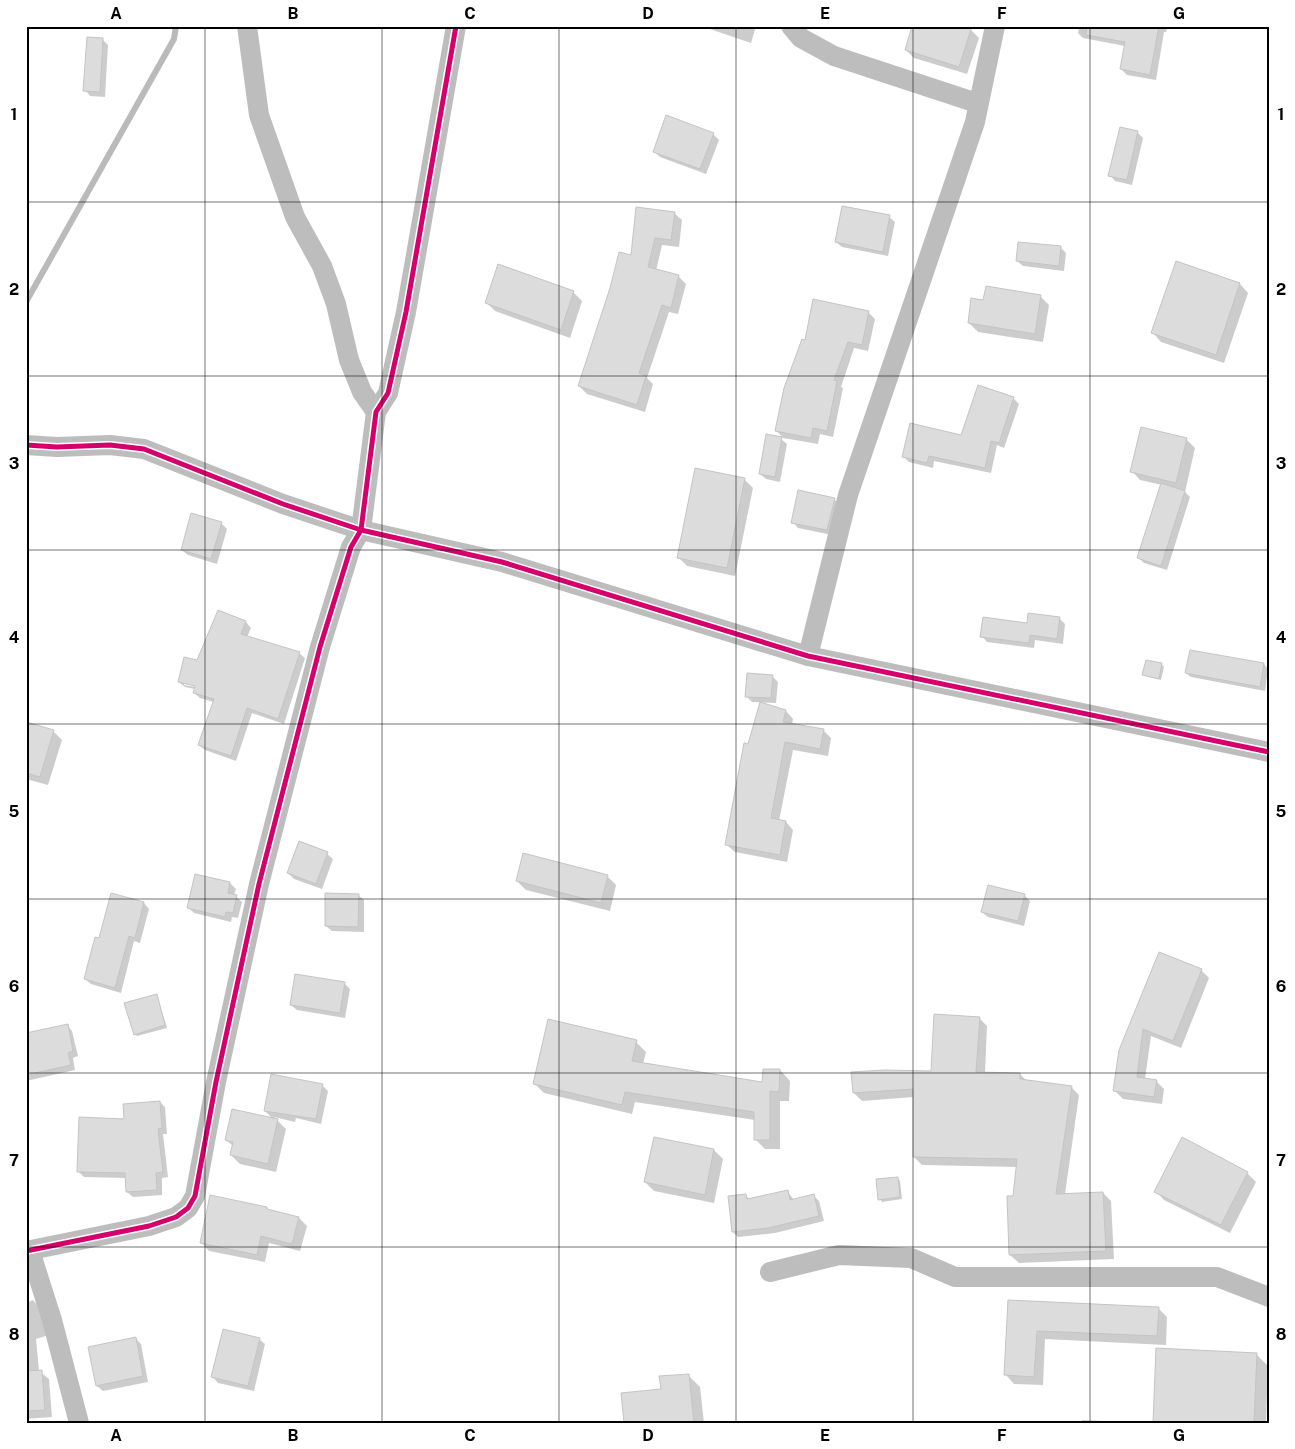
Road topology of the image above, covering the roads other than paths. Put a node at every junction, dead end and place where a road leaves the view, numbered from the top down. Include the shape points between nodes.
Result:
1 (247, 26) edge
2 (456, 26) edge
3 (791, 26) edge
4 (995, 26) edge
5 (977, 103) junction
6 (376, 412) junction
7 (26, 445) edge
8 (361, 530) junction
9 (808, 656) junction
10 (1269, 752) edge
11 (28, 1251) edge
12 (770, 1272) dead end
13 (1269, 1298) edge
14 (79, 1423) edge

1 - 6 street via 259,115 295,217 322,266 352,368 362,392
2 - 6 street via 404,320 388,393
3 - 5 street via 801,38 834,56
4 - 5 street
5 - 9 street via 975,122 848,495
6 - 8 street
7 - 8 street via 110,445 144,449 284,504
8 - 9 street via 502,562
8 - 11 street via 351,547 320,646 259,884 195,1196 188,1208 176,1217 149,1226
9 - 10 street
11 - 14 street via 52,1320
12 - 13 street via 839,1255 911,1258 955,1276 1216,1277

